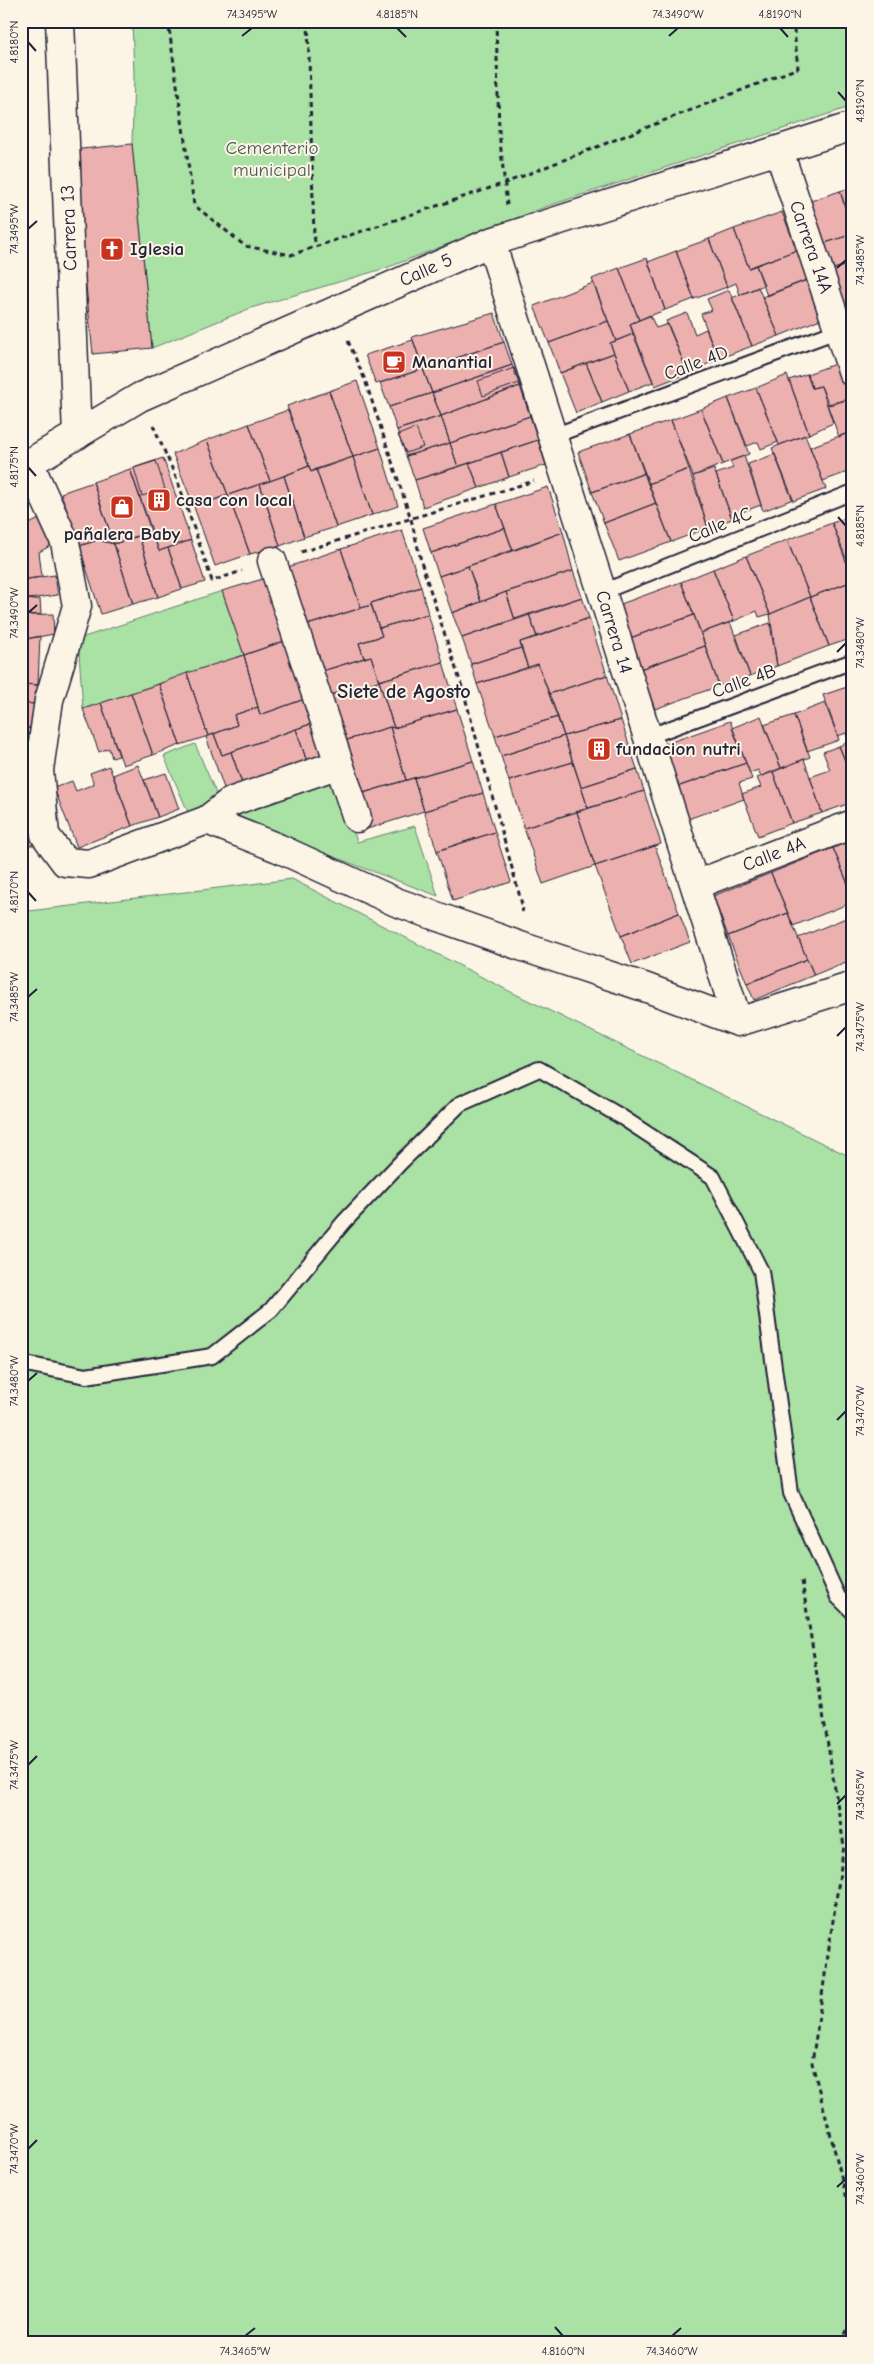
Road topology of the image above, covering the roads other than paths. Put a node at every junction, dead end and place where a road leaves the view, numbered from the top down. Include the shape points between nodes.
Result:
1 (60, 21) edge
2 (853, 126) edge
3 (779, 151) junction
4 (501, 239) junction
5 (846, 327) edge
6 (853, 372) edge
7 (77, 435) junction
8 (553, 436) junction
9 (25, 466) edge
10 (853, 492) edge
11 (272, 561) dead end
12 (602, 592) junction
13 (853, 661) edge
14 (647, 737) junction
15 (339, 764) junction
16 (357, 818) dead end
17 (207, 820) junction
18 (853, 824) edge
19 (695, 885) junction
20 (853, 986) edge
21 (738, 1022) junction
22 (21, 1363) edge
23 (853, 1612) edge

1 - 7 street, Carrera 13
2 - 3 street, Calle 5
3 - 4 street, Calle 5
3 - 5 street, Carrera 14A
4 - 7 street, Calle 5 via 140,397
4 - 8 street, Carrera 14
5 - 6 street, Carrera 14A
5 - 8 lane, Calle 4D
7 - 9 street, Calle 5
8 - 12 street, Carrera 14
9 - 17 street via 65,542 78,606 49,700 38,770 45,835 65,862 89,864
10 - 12 lane, Calle 4C
11 - 15 street
12 - 14 street, Carrera 14
13 - 14 lane, Calle 4B
14 - 19 street, Carrera 14
15 - 16 street
15 - 17 street via 230,802
17 - 21 street via 278,848 396,902
18 - 19 street, Calle 4A
19 - 21 street, Carrera 14
20 - 21 street
22 - 23 lane via 86,1376 212,1356 271,1310 344,1222 460,1104 539,1070 620,1116 713,1177 761,1271 791,1493 838,1597

